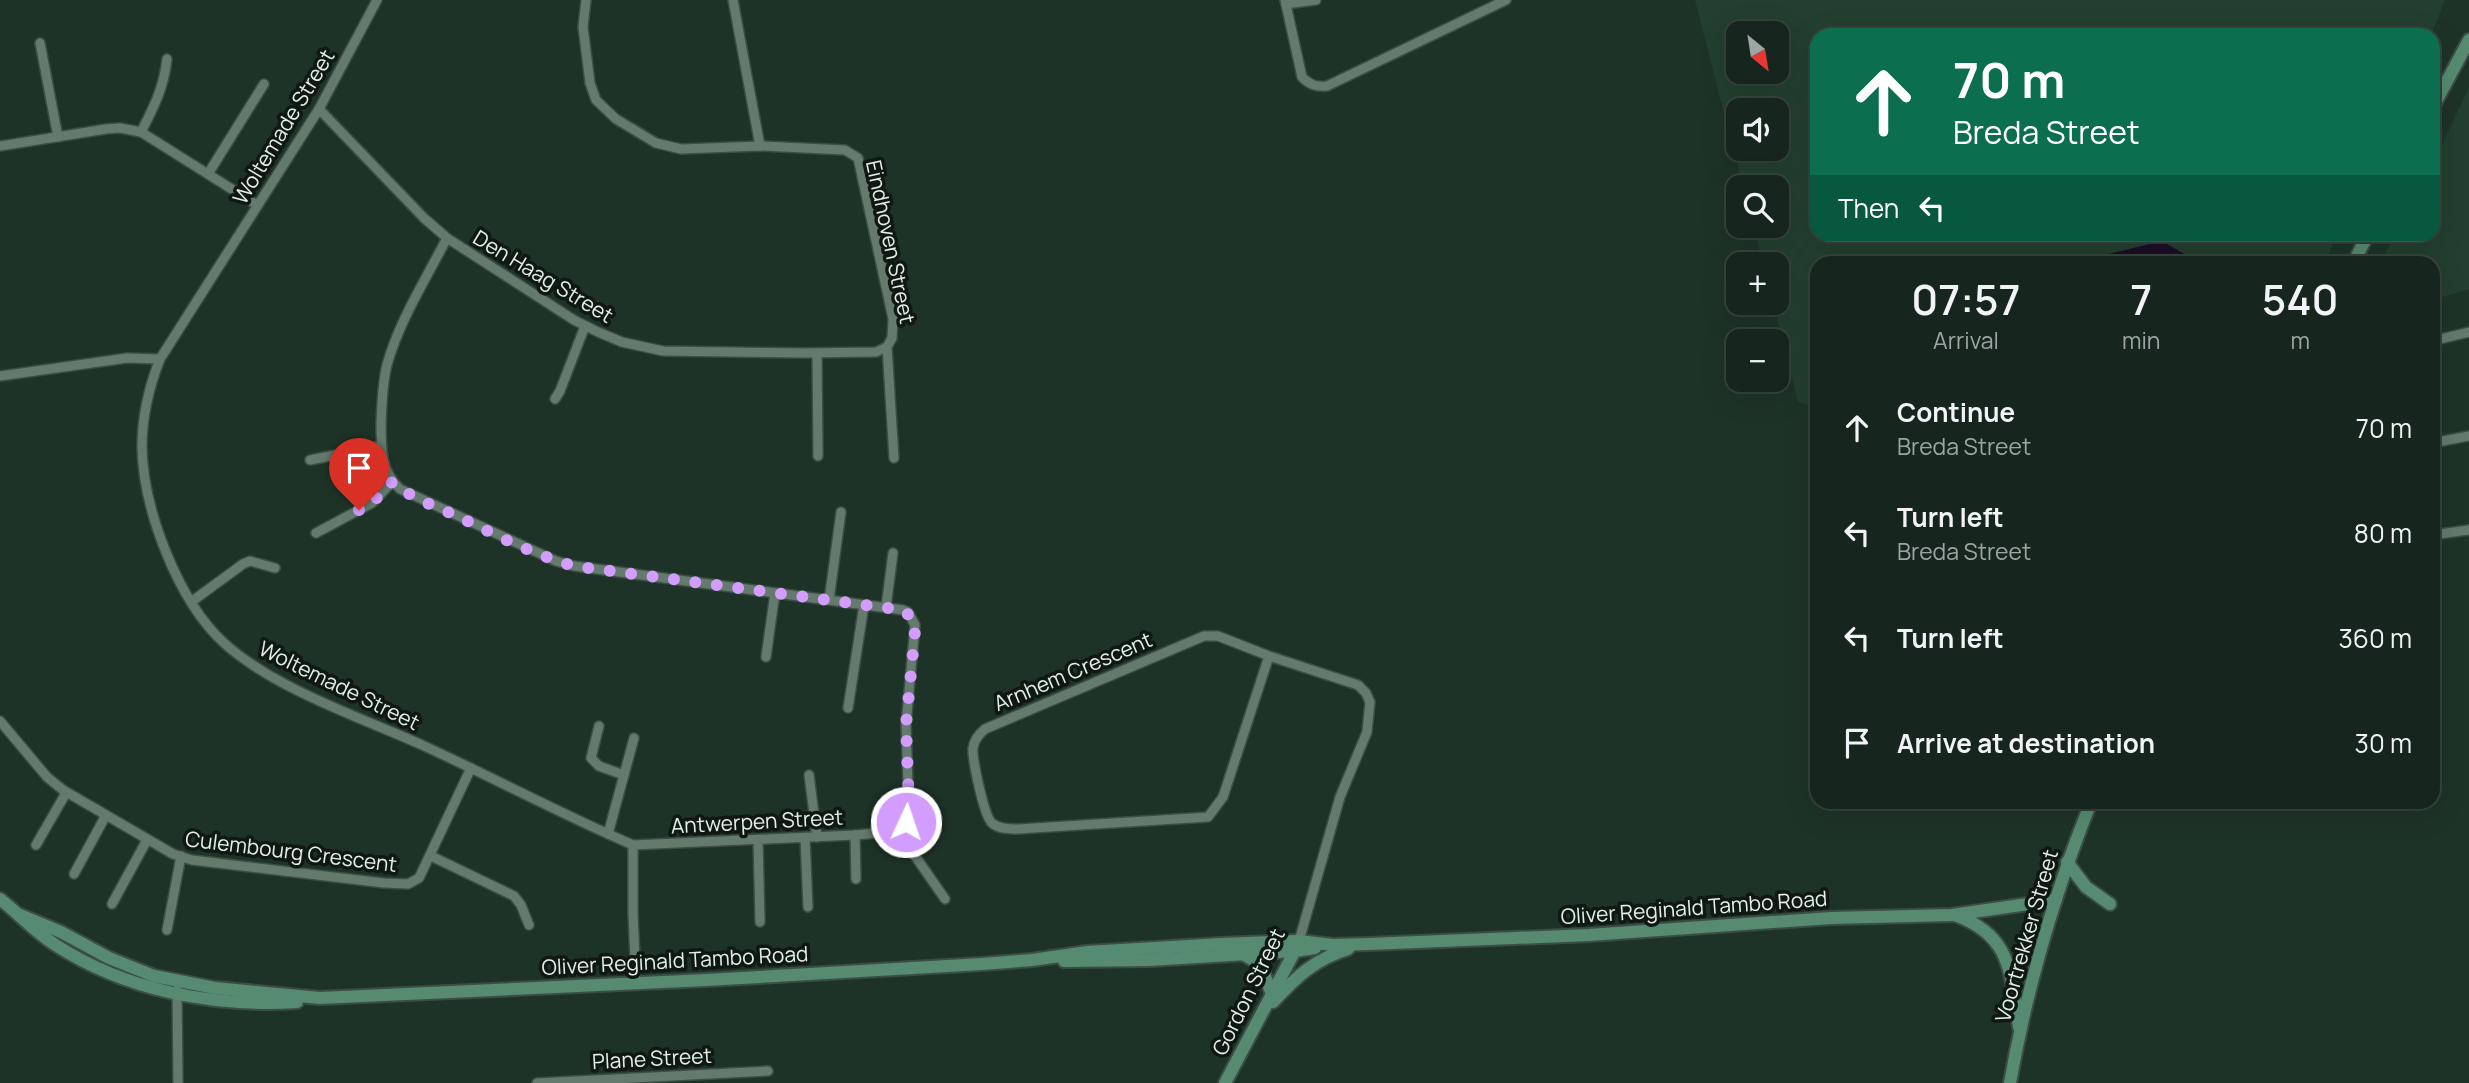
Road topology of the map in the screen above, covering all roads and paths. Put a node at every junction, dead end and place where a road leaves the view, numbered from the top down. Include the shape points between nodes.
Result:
1 (377, 0) edge
2 (586, 0) edge
3 (733, 0) edge
4 (1312, 0) edge
5 (1506, 0) edge
6 (1286, 2) edge
7 (2469, 40) edge
8 (40, 43) dead end
9 (167, 59) dead end
10 (264, 84) dead end
11 (2440, 94) edge
12 (319, 109) junction
13 (141, 132) junction
14 (58, 137) junction
15 (0, 146) edge
16 (760, 146) junction
17 (208, 174) junction
18 (257, 205) junction
19 (447, 238) junction
20 (585, 326) junction
21 (2469, 332) edge
22 (2440, 339) edge
23 (887, 347) junction
24 (817, 353) junction
25 (160, 359) junction
26 (0, 376) edge
27 (555, 398) dead end
28 (2469, 436) edge
29 (2440, 441) edge
30 (382, 446) junction
31 (818, 456) dead end
32 (894, 458) dead end
33 (310, 460) dead end
34 (392, 482) junction
35 (841, 512) dead end
36 (2469, 530) edge
37 (316, 533) dead end
38 (2440, 534) edge
39 (893, 553) dead end
40 (275, 568) dead end
41 (775, 593) junction
42 (829, 600) junction
43 (191, 603) junction
44 (864, 604) junction
45 (886, 607) junction
46 (1269, 656) junction
47 (766, 657) dead end
48 (1366, 693) joint
49 (849, 708) dead end
50 (0, 721) edge
51 (599, 726) dead end
52 (634, 738) dead end
53 (471, 768) junction
54 (624, 775) junction
55 (809, 775) dead end
56 (66, 793) junction
57 (2088, 809) edge
58 (105, 817) junction
59 (897, 830) junction
60 (608, 834) junction
61 (855, 835) junction
62 (817, 837) junction
63 (805, 838) junction
64 (147, 840) junction
65 (758, 840) junction
66 (36, 845) dead end
67 (633, 845) junction
68 (181, 856) junction
69 (431, 856) junction
70 (2067, 862) junction
71 (74, 874) dead end
72 (856, 879) dead end
73 (0, 899) edge
74 (945, 899) dead end
75 (2056, 900) junction
76 (112, 904) dead end
77 (2110, 904) dead end
78 (808, 907) dead end
79 (1952, 915) junction
80 (760, 922) dead end
81 (529, 925) dead end
82 (167, 930) dead end
83 (1369, 944) junction
84 (1297, 946) junction
85 (1243, 954) junction
86 (1032, 960) junction
87 (636, 982) junction
88 (178, 988) junction
89 (1272, 994) junction
90 (1259, 1017) junction
91 (2019, 1031) junction
92 (768, 1071) dead end
93 (619, 1080) edge
94 (178, 1083) edge
95 (537, 1083) edge
96 (1226, 1083) edge
97 (2010, 1083) edge

1 - 12 street, Woltemade Street
2 - 16 street, Eindhoven Street via 583,27 589,74 601,108 656,143 681,149
3 - 16 street
4 - 6 street
5 - 6 street via 1317,87 1302,77
7 - 11 main road
8 - 14 street
9 - 13 street via 159,98
10 - 17 street
12 - 18 street, Woltemade Street
12 - 19 street, Den Haag Street
13 - 14 street via 120,128
13 - 17 street
14 - 15 street
16 - 23 street, Eindhoven Street via 845,149 858,158 893,319
17 - 18 street
18 - 25 street, Woltemade Street
19 - 20 street, Den Haag Street
19 - 30 street via 387,364
20 - 24 street, Den Haag Street via 622,342 663,351
20 - 27 street
21 - 22 street
23 - 24 street, Den Haag Street via 876,352
23 - 32 street, Eindhoven Street
24 - 31 street
25 - 26 street
25 - 43 street, Woltemade Street via 145,407 142,447 157,525
28 - 29 street
30 - 33 street
30 - 34 street
34 - 37 street via 372,503
34 - 41 street via 556,561
35 - 42 street
36 - 38 street
39 - 45 street
40 - 43 street via 250,561
41 - 42 street
41 - 47 street
42 - 44 street
43 - 53 street, Woltemade Street via 200,618 243,658 308,694
44 - 45 street
44 - 49 street
45 - 59 street via 908,612 915,625 906,725 909,813
46 - 46 street, Arnhem Crescent via 1217,636 1204,636 985,729 973,749 991,822 1018,829 1200,819 1214,812 1223,797
46 - 48 street, Arnhem Crescent via 1346,680
48 - 84 street, Gordon Street via 1370,702 1367,732 1340,797
50 - 56 street, Culembourg Crescent
51 - 54 street via 591,758
52 - 54 street
53 - 60 street, Woltemade Street
53 - 69 street, Culembourg Crescent
54 - 60 street
55 - 62 street
56 - 58 street, Culembourg Crescent
56 - 66 street
57 - 70 main road, Voortrekker Street
58 - 64 street, Culembourg Crescent
58 - 71 street
59 - 61 street, Antwerpen Street
59 - 74 street
60 - 67 street, Woltemade Street
61 - 62 street, Antwerpen Street
61 - 72 street
62 - 63 street, Antwerpen Street
63 - 65 street, Antwerpen Street
63 - 78 street
64 - 68 street, Culembourg Crescent
64 - 76 street
65 - 67 street, Antwerpen Street
65 - 80 street
67 - 87 street
68 - 69 street, Culembourg Crescent via 400,884 419,878
68 - 82 street
69 - 81 street via 514,896
70 - 75 main road, Voortrekker Street
70 - 77 main road via 2086,887
73 - 88 main road, Oliver Reginald Tambo Road via 20,915
75 - 79 main road, Oliver Reginald Tambo Road
75 - 91 main road, Voortrekker Street
79 - 83 main road, Oliver Reginald Tambo Road
79 - 91 main road via 1975,922 1996,939 2007,961
83 - 84 main road, Oliver Reginald Tambo Road
83 - 90 main road via 1309,966
84 - 85 main road, Oliver Reginald Tambo Road
84 - 86 main road, Oliver Reginald Tambo Road via 1087,952
84 - 89 main road, Gordon Street
85 - 86 main road, Oliver Reginald Tambo Road via 1099,962
85 - 89 main road via 1259,964
86 - 87 main road, Oliver Reginald Tambo Road
87 - 88 main road, Oliver Reginald Tambo Road via 271,1003 230,1002
88 - 94 street
89 - 90 main road, Gordon Street
90 - 96 main road, Gordon Street
91 - 97 main road, Voortrekker Street
92 - 93 street, Plane Street
93 - 95 street, Plane Street

